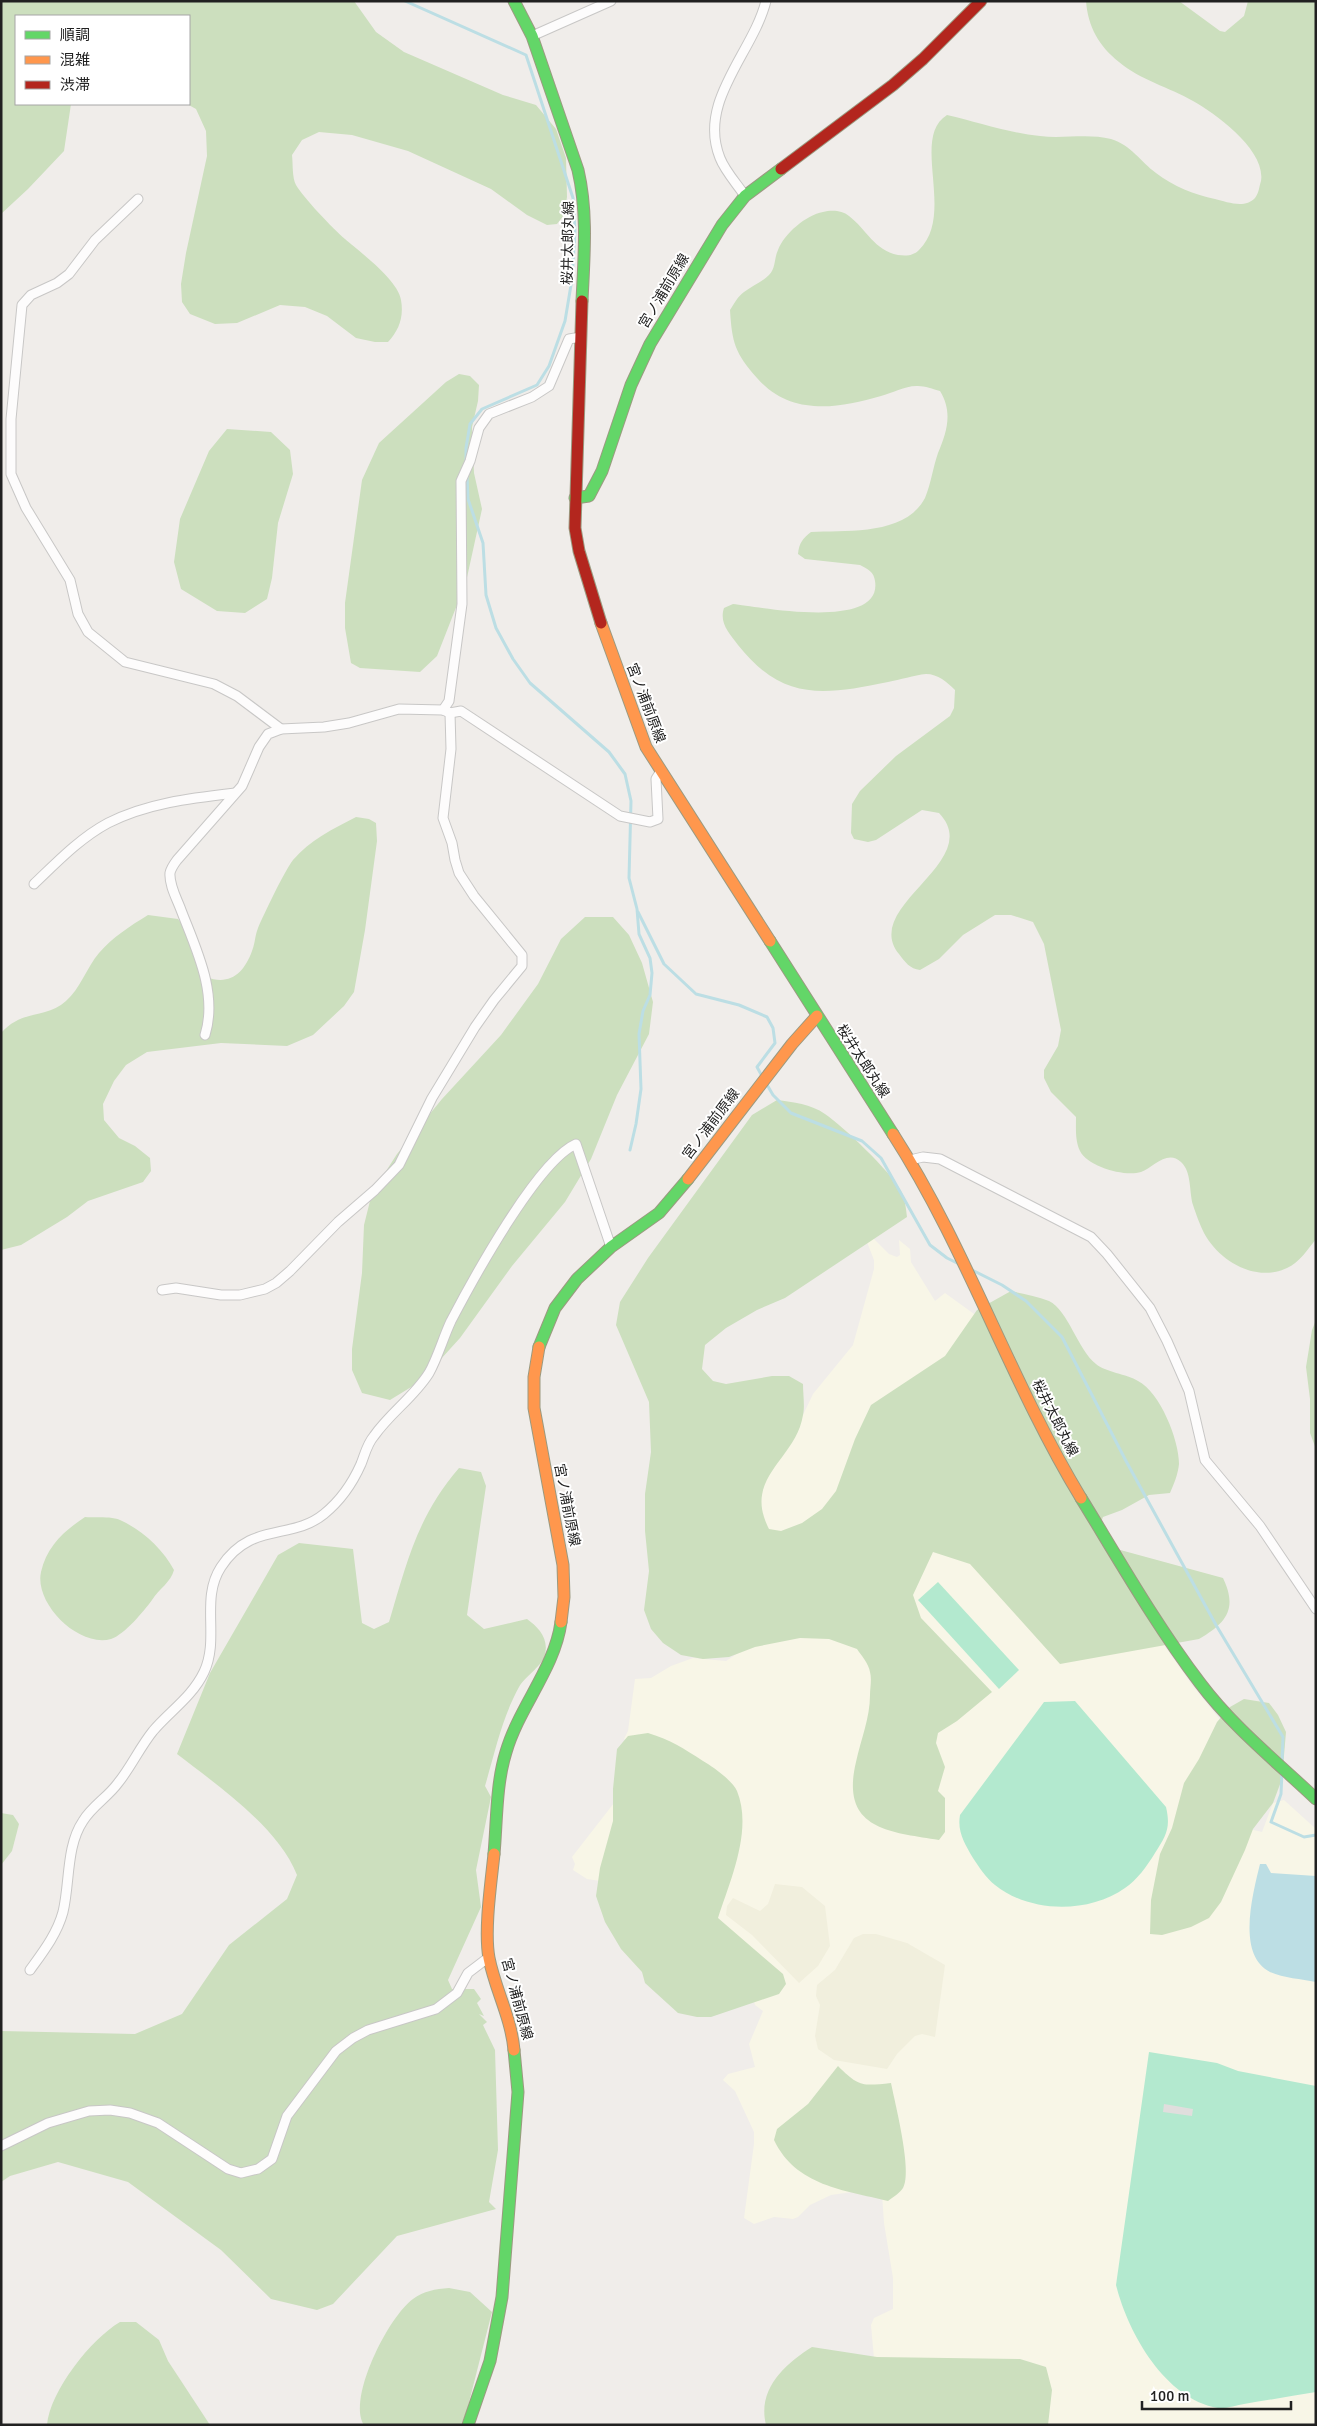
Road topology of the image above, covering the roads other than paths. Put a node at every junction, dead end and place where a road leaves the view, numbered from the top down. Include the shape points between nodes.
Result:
1 (611, 1) edge
2 (766, 1) edge
3 (980, 1) edge
4 (518, 3) edge
5 (532, 36) junction
6 (745, 196) junction
7 (138, 199) dead end
8 (581, 338) junction
9 (576, 498) junction
10 (447, 712) junction
11 (281, 729) junction
12 (661, 771) junction
13 (235, 793) junction
14 (34, 884) dead end
15 (817, 1016) junction
16 (205, 1035) dead end
17 (910, 1160) junction
18 (611, 1247) junction
19 (162, 1290) dead end
20 (1316, 1609) edge
21 (1316, 1799) edge
22 (490, 1957) junction
23 (30, 1970) dead end
24 (1, 2146) edge
25 (468, 2425) edge

1 - 5 street
2 - 6 street via 717,107 713,130 720,158
3 - 6 main road, 宮ノ浦前原線 via 894,84
4 - 5 main road, 桜井太郎丸線
5 - 8 main road, 桜井太郎丸線 via 583,191
6 - 9 main road, 宮ノ浦前原線 via 722,225 650,344 631,385 602,472 589,496
7 - 11 street via 95,240 69,274 31,294 22,305 11,419 11,474 26,508 70,580 78,614 88,632 125,662 214,684
8 - 9 main road, 桜井太郎丸線
8 - 10 street via 569,339 549,386 532,397 489,414 479,428 461,481 462,604
9 - 12 main road, 宮ノ浦前原線 via 575,528 579,552 607,642 646,748
10 - 11 street via 399,709 324,727
10 - 12 street via 461,711 620,816 650,822 658,819 656,779
10 - 19 street via 451,749 443,818 455,860 459,873 474,896 522,955 522,966 475,1028 432,1098 399,1165 290,1271 265,1289 240,1294 221,1295 176,1288
11 - 13 street via 263,739 242,786
12 - 15 main road, 宮ノ浦前原線
13 - 14 street via 160,805 129,814 107,824 66,852
13 - 16 street via 177,860 170,873 210,1000 210,1019
15 - 17 main road, 桜井太郎丸線
15 - 18 main road, 宮ノ浦前原線 via 658,1213
17 - 20 street via 923,1157 940,1159 1091,1237 1107,1254 1150,1308 1167,1340 1189,1391 1205,1460 1260,1526
17 - 21 main road, 桜井太郎丸線 via 1050,1444 1126,1573 1201,1684 1237,1725
18 - 22 main road, 宮ノ浦前原線 via 577,1278 555,1308 540,1343 534,1377 534,1408 563,1565 564,1597 560,1628 554,1644 506,1751 500,1782 489,1910
18 - 23 street via 576,1144 560,1154 522,1202 450,1323 428,1375 372,1438 352,1481 334,1505 309,1523 247,1541 228,1556 212,1584 212,1642 203,1674 179,1706 154,1730 118,1783 82,1822 74,1842 59,1925
22 - 24 street via 468,1973 458,1993 436,2008 368,2030 336,2051 287,2116 272,2159 258,2169 241,2173 228,2169 158,2123 110,2110 89,2111 48,2123
22 - 25 main road, 宮ノ浦前原線 via 512,2029 518,2092 502,2297 490,2361

